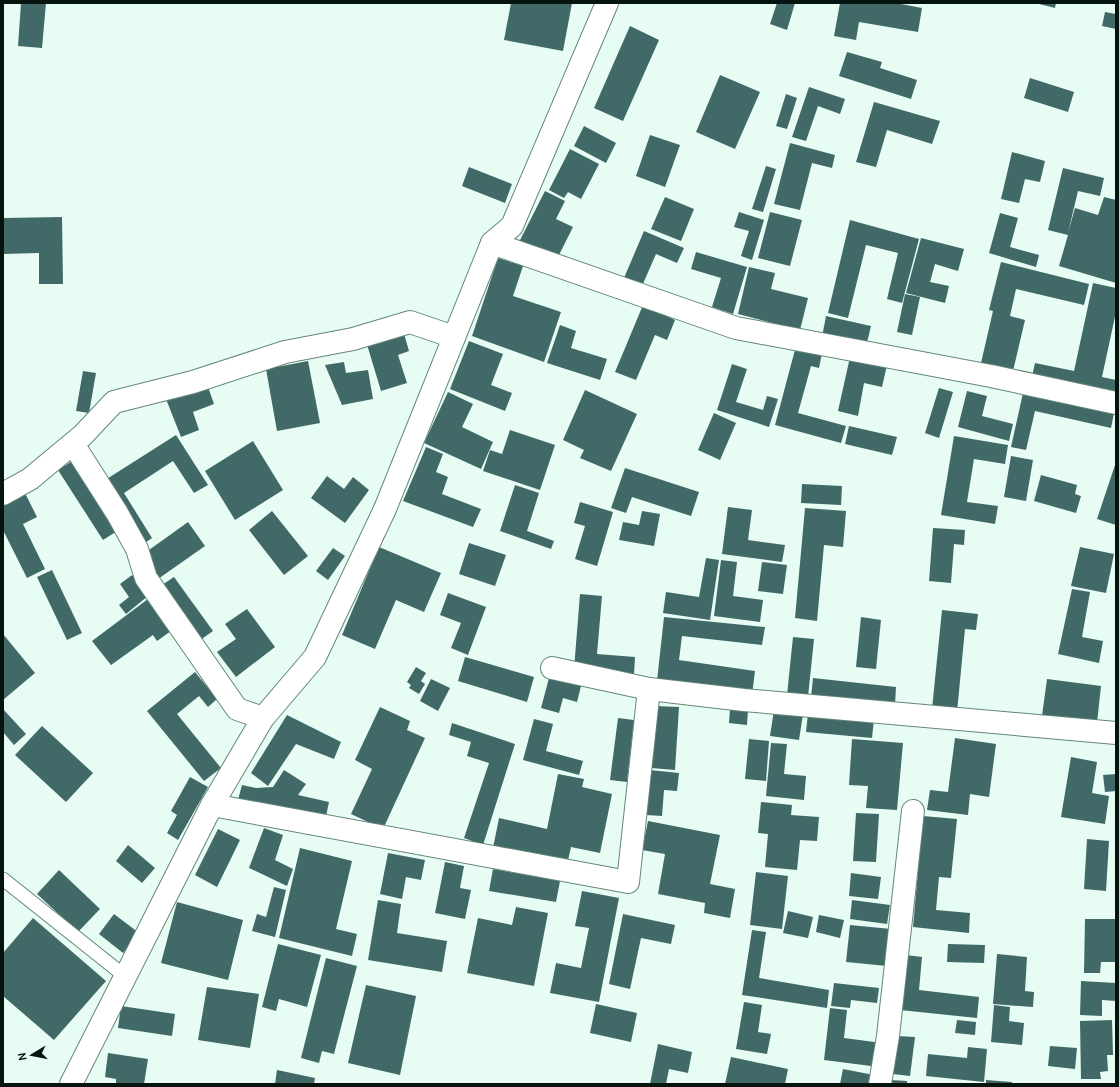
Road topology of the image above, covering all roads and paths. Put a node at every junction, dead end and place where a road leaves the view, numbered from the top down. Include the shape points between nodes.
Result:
1 (608, 3) edge
2 (492, 243) junction
3 (454, 337) junction
4 (1116, 403) edge
5 (73, 444) junction
6 (3, 494) edge
7 (552, 668) dead end
8 (649, 689) junction
9 (263, 718) junction
10 (1116, 733) edge
11 (212, 805) junction
12 (913, 811) dead end
13 (3, 879) edge
14 (126, 977) junction
15 (71, 1084) edge
16 (880, 1084) edge

1 - 2 street via 512,226
2 - 3 street
2 - 4 street via 736,328 991,376
3 - 5 street via 410,322 353,339 285,352 192,382 114,402
3 - 9 street via 385,508 314,657
5 - 6 street via 30,479
5 - 9 street via 137,549 150,585 237,709
7 - 8 street
8 - 10 street via 744,700
8 - 11 street via 628,882
9 - 11 street
11 - 14 street
12 - 16 street via 888,1036
13 - 14 lane
14 - 15 street

